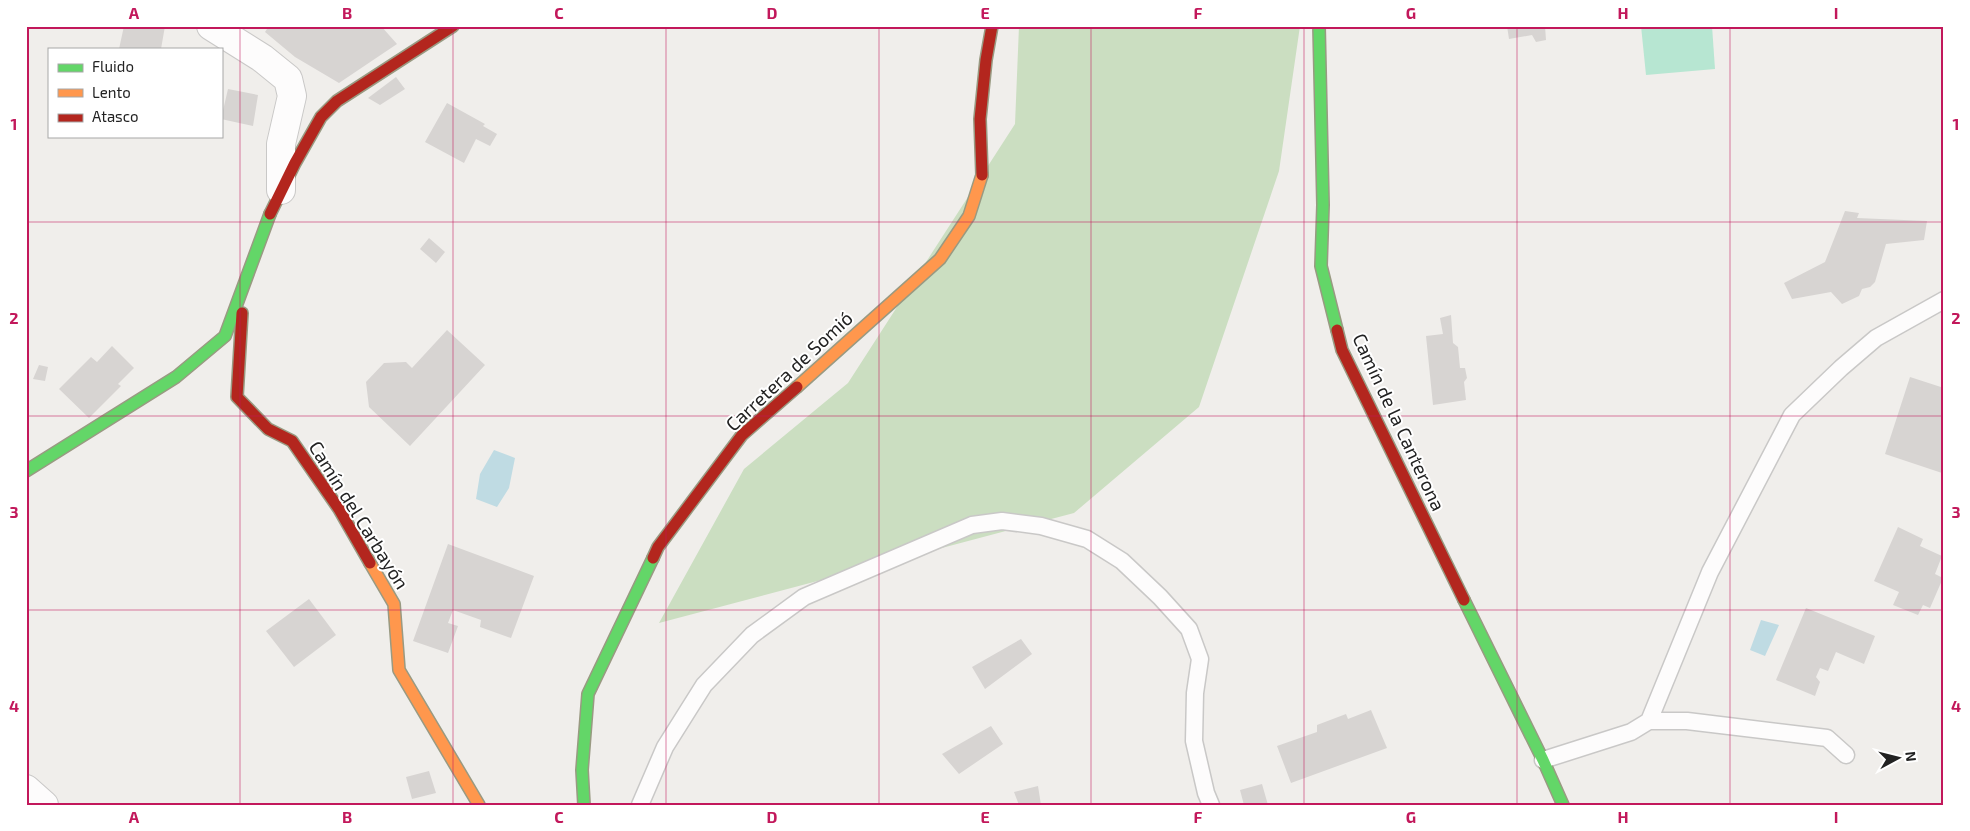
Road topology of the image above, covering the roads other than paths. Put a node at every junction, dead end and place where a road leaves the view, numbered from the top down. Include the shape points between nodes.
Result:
1 (211, 26) edge
2 (453, 26) edge
3 (992, 26) edge
4 (1319, 26) edge
5 (282, 190) junction
6 (244, 282) junction
7 (1944, 300) edge
8 (26, 471) edge
9 (1649, 721) junction
10 (1846, 755) dead end
11 (1543, 760) junction
12 (26, 789) edge
13 (44, 805) edge
14 (479, 805) edge
15 (584, 805) edge
16 (640, 805) edge
17 (1211, 805) edge
18 (1563, 805) edge

1 - 5 street via 262,58 288,79 292,96 281,144
2 - 5 street via 337,101 321,117
3 - 15 street, Carretera de Somió via 980,119 982,175 970,216 940,259 742,435 658,547 588,694 582,770
4 - 11 street, Camín de la Canterona via 1323,205 1321,266 1342,350
5 - 6 street
6 - 8 street via 225,336 176,377
6 - 14 street, Camín del Carbayón via 236,397 268,429 292,441 339,509 394,604 400,670
7 - 9 lane via 1876,338 1792,415 1710,572
9 - 10 lane via 1687,721 1827,738
9 - 11 lane via 1631,732
11 - 18 street, Camín de la Canterona
12 - 13 street
16 - 17 lane via 665,747 704,685 752,635 804,597 972,525 1002,521 1041,526 1087,540 1122,562 1189,629 1200,659 1195,693 1194,741

